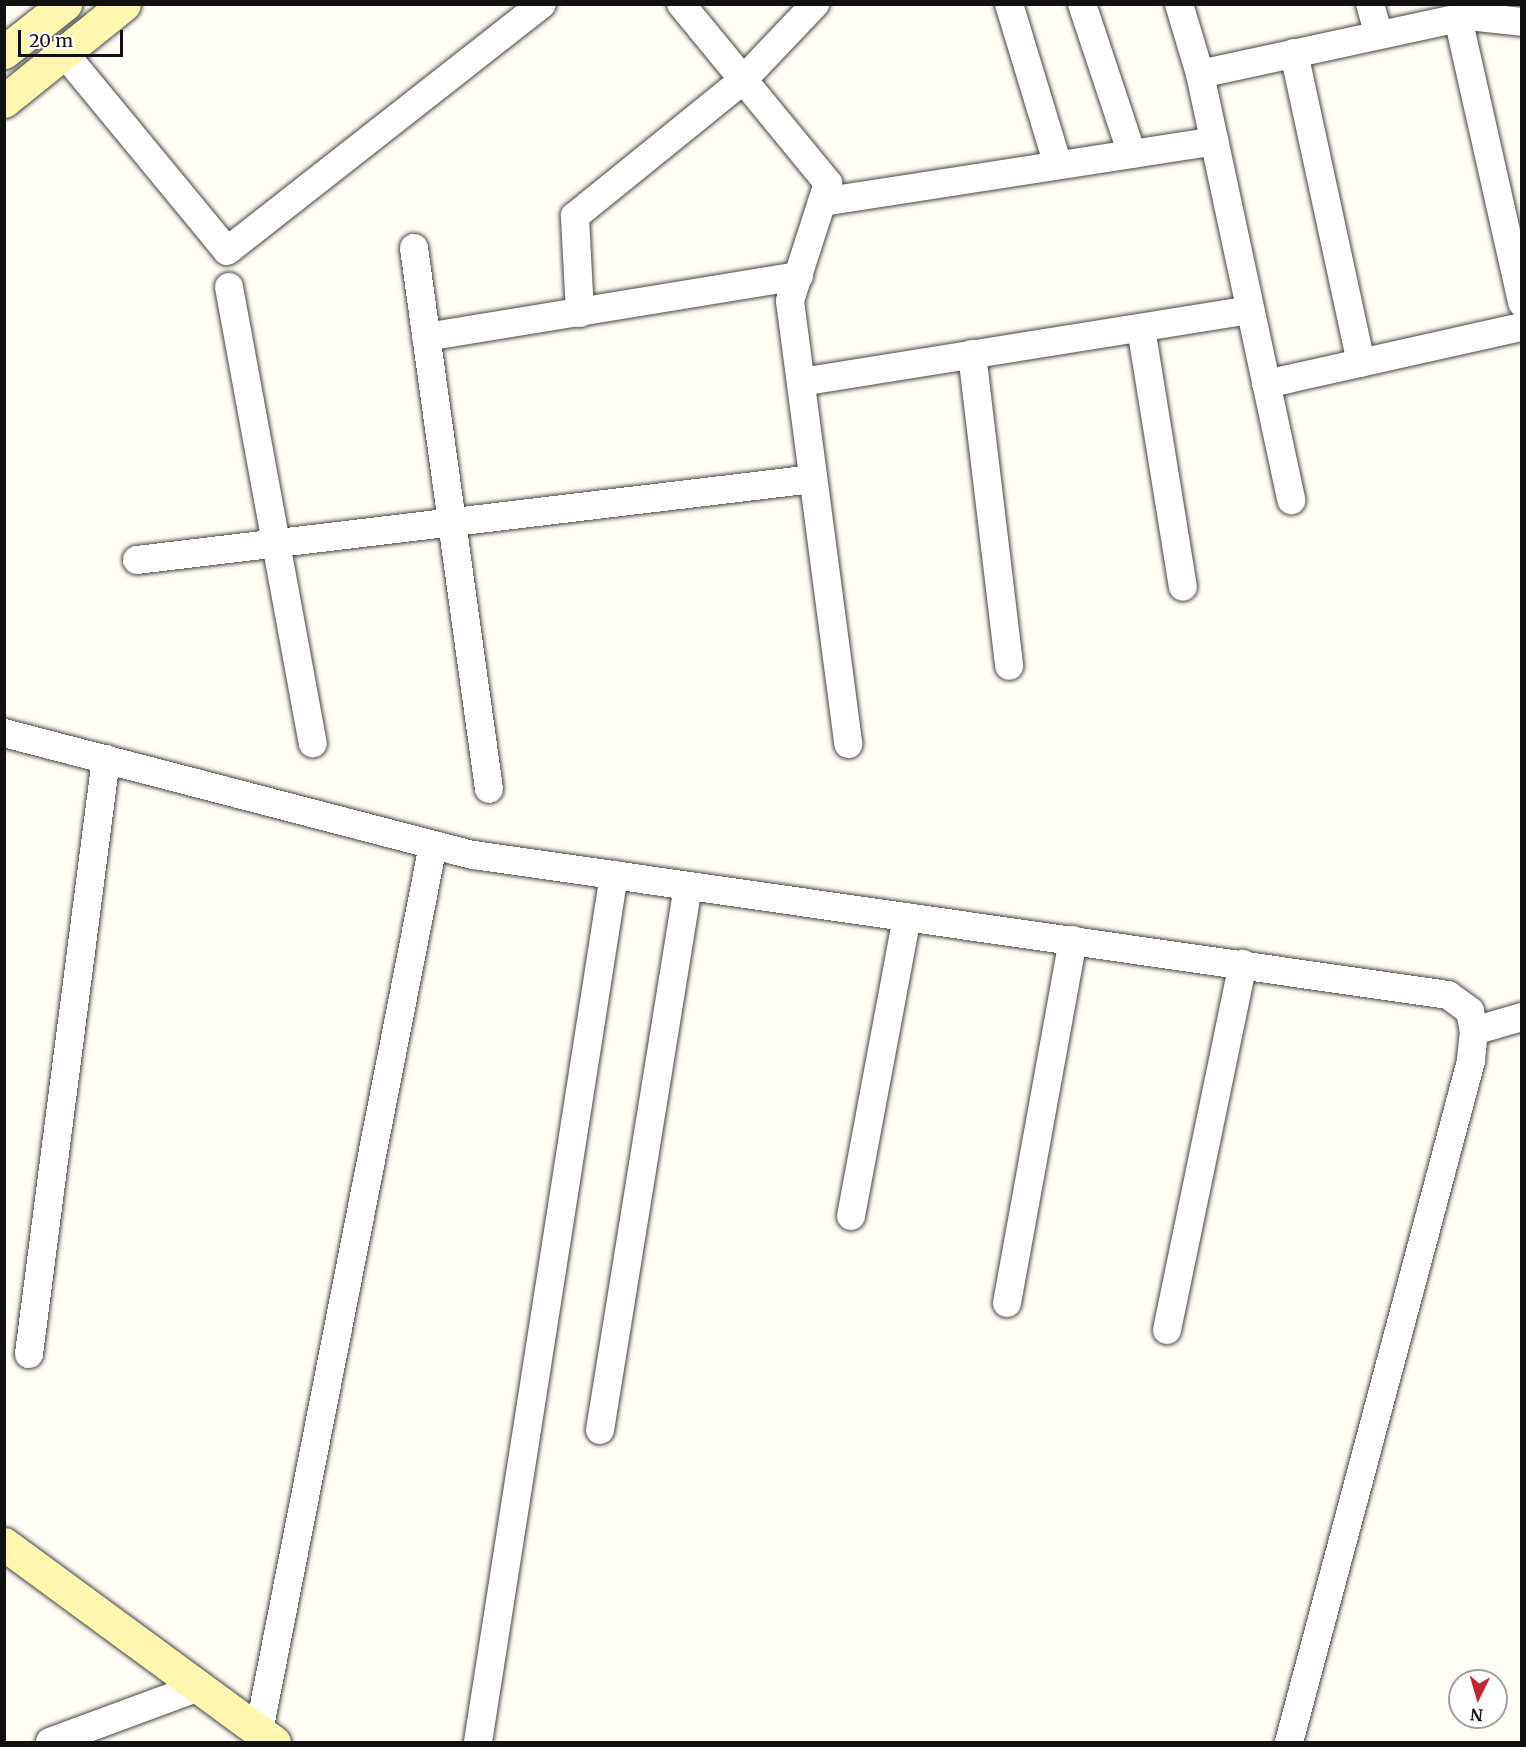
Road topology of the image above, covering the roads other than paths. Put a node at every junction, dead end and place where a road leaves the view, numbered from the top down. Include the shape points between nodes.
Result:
1 (65, 4) edge
2 (124, 4) edge
3 (542, 4) edge
4 (681, 4) edge
5 (815, 4) edge
6 (1009, 4) edge
7 (1082, 4) edge
8 (1179, 4) edge
9 (1370, 4) edge
10 (1458, 18) junction
11 (1521, 22) edge
12 (1379, 35) junction
13 (4, 52) edge
14 (64, 53) junction
15 (1294, 54) junction
16 (1200, 74) junction
17 (743, 80) junction
18 (4, 101) edge
19 (1214, 141) junction
20 (1132, 154) junction
21 (1058, 165) junction
22 (822, 202) junction
23 (414, 248) dead end
24 (798, 276) junction
25 (229, 287) dead end
26 (1521, 303) edge
27 (1250, 310) junction
28 (580, 313) junction
29 (1521, 327) edge
30 (1141, 328) junction
31 (426, 337) junction
32 (972, 354) junction
33 (1361, 363) junction
34 (801, 382) junction
35 (1266, 384) junction
36 (813, 479) junction
37 (1291, 500) dead end
38 (450, 523) junction
39 (276, 543) junction
40 (137, 560) dead end
41 (1183, 587) dead end
42 (1009, 666) dead end
43 (4, 733) edge
44 (313, 743) dead end
45 (848, 744) dead end
46 (106, 759) junction
47 (489, 789) dead end
48 (434, 845) junction
49 (614, 875) junction
50 (688, 886) junction
51 (907, 917) junction
52 (1072, 940) junction
53 (1243, 964) junction
54 (1521, 1017) edge
55 (1474, 1031) junction
56 (851, 1216) dead end
57 (1007, 1303) dead end
58 (1167, 1330) dead end
59 (28, 1354) dead end
60 (600, 1430) dead end
61 (4, 1544) edge
62 (199, 1688) junction
63 (266, 1737) edge
64 (50, 1743) edge
65 (478, 1743) edge
66 (1289, 1743) edge

1 - 13 street
2 - 14 street
3 - 14 street via 227,251
4 - 17 street
5 - 17 street
6 - 21 street
7 - 20 street
8 - 16 street
9 - 12 street
10 - 11 street
10 - 12 street
10 - 26 street
12 - 15 street
14 - 18 street
15 - 16 street
15 - 33 street
16 - 19 street
17 - 22 street via 828,183
17 - 28 street via 574,216
19 - 20 street
19 - 27 street
20 - 21 street
21 - 22 street
22 - 24 street
23 - 31 street
24 - 28 street
24 - 34 street via 790,301
25 - 39 street
27 - 30 street
27 - 35 street
28 - 31 street
29 - 33 street
30 - 32 street
30 - 41 street
31 - 38 street
32 - 34 street
32 - 42 street
33 - 35 street
34 - 36 street
35 - 37 street
36 - 38 street
36 - 45 street
38 - 39 street
38 - 47 street
39 - 40 street
39 - 44 street
43 - 46 street
46 - 48 street
46 - 59 street
48 - 49 street via 474,855
48 - 63 street
49 - 50 street
49 - 65 street
50 - 51 street
50 - 60 street
51 - 52 street
51 - 56 street
52 - 53 street
52 - 57 street
53 - 55 street via 1448,995 1470,1011
53 - 58 street
54 - 55 street
55 - 66 street via 1468,1073
61 - 62 street
62 - 63 street
62 - 64 street

